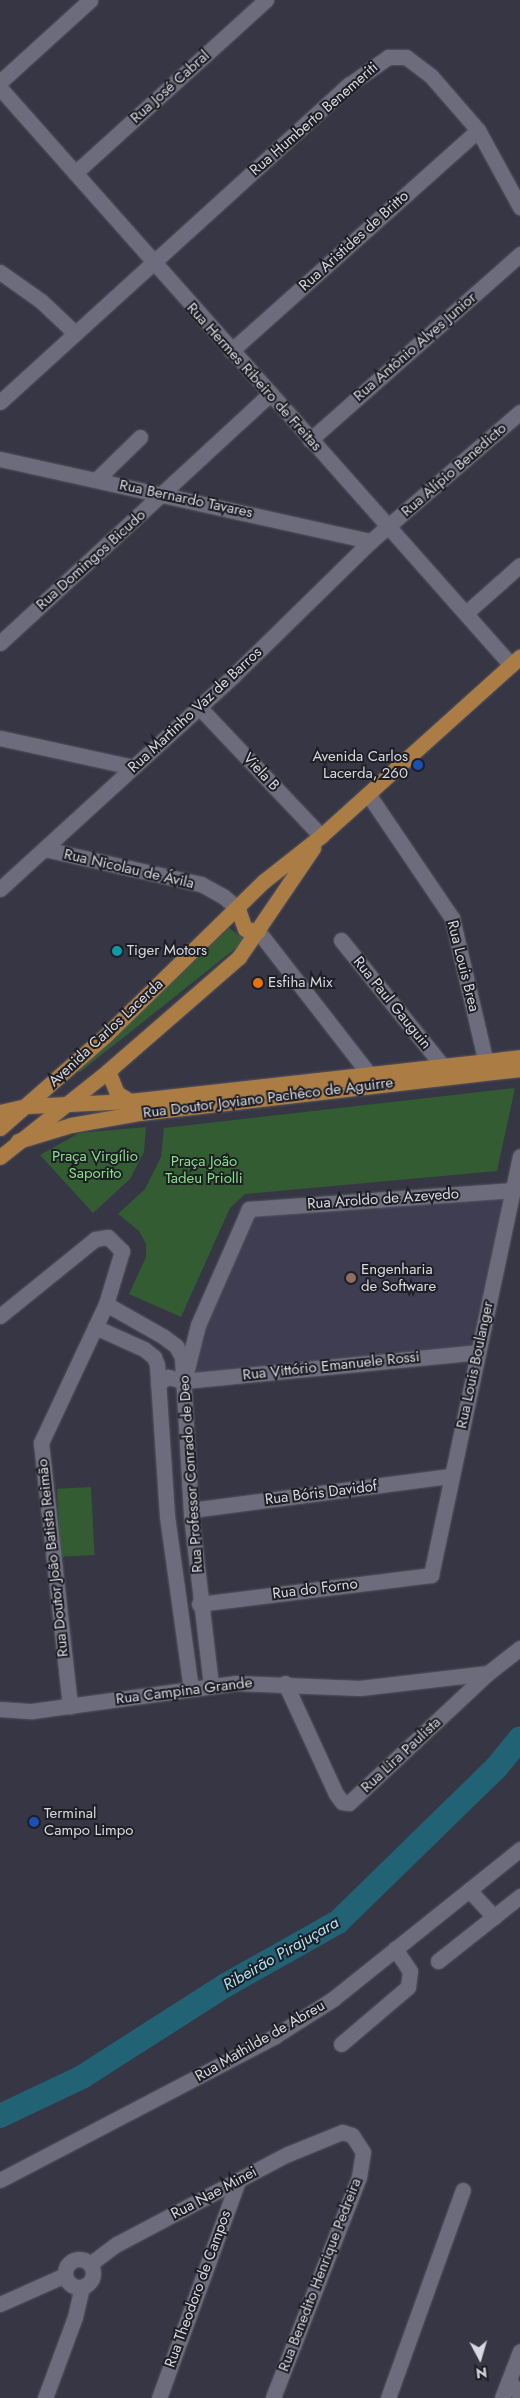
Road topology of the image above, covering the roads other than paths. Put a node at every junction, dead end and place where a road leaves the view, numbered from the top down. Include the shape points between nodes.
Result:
1 (90, 0) edge
2 (266, 0) edge
3 (0, 82) edge
4 (0, 88) edge
5 (478, 130) junction
6 (75, 174) junction
7 (520, 207) edge
8 (520, 254) edge
9 (152, 262) junction
10 (0, 272) edge
11 (75, 333) junction
12 (231, 351) junction
13 (270, 394) junction
14 (0, 402) edge
15 (520, 412) edge
16 (140, 437) dead end
17 (310, 440) junction
18 (0, 459) edge
19 (97, 479) junction
20 (164, 494) junction
21 (388, 528) junction
22 (371, 540) junction
23 (520, 565) edge
24 (466, 613) junction
25 (0, 643) edge
26 (515, 661) edge
27 (200, 708) junction
28 (0, 738) edge
29 (133, 768) junction
30 (368, 794) junction
31 (321, 836) junction
32 (44, 849) junction
33 (0, 889) edge
34 (240, 907) junction
35 (261, 926) junction
36 (341, 940) dead end
37 (520, 1057) edge
38 (442, 1065) junction
39 (487, 1066) junction
40 (520, 1069) edge
41 (108, 1071) junction
42 (372, 1078) junction
43 (130, 1101) junction
44 (27, 1106) junction
45 (64, 1106) junction
46 (0, 1112) edge
47 (0, 1128) edge
48 (18, 1141) junction
49 (520, 1156) edge
50 (0, 1157) edge
51 (513, 1190) junction
52 (106, 1304) junction
53 (0, 1316) edge
54 (95, 1327) junction
55 (478, 1352) junction
56 (184, 1381) junction
57 (158, 1383) junction
58 (451, 1476) junction
59 (191, 1510) junction
60 (431, 1575) joint
61 (199, 1604) junction
62 (520, 1648) edge
63 (488, 1673) junction
64 (285, 1683) junction
65 (211, 1685) junction
66 (191, 1688) junction
67 (70, 1706) junction
68 (0, 1709) edge
69 (520, 1849) edge
70 (469, 1890) junction
71 (520, 1896) edge
72 (494, 1917) junction
73 (395, 1949) junction
74 (438, 1961) dead end
75 (341, 2044) dead end
76 (342, 2132) joint
77 (0, 2180) edge
78 (238, 2181) junction
79 (463, 2190) dead end
80 (90, 2264) junction
81 (65, 2275) junction
82 (82, 2287) junction
83 (0, 2304) edge
84 (520, 2351) edge
85 (509, 2380) junction
86 (520, 2396) edge
87 (45, 2398) edge
88 (159, 2398) edge
89 (273, 2398) edge
90 (388, 2398) edge
91 (502, 2398) edge

1 - 3 street
2 - 6 street, Rua José Cabral
4 - 6 street, Rua Hermes Ribeiro de Freitas
5 - 7 street, Rua Humberto Benemeriti via 499,163
5 - 9 street, Rua Humberto Benemeriti via 416,62 406,57 388,58 350,84
5 - 12 street, Rua Aristides de Britto
6 - 9 street, Rua Hermes Ribeiro de Freitas
8 - 17 street, Rua Antônio Alves Junior
9 - 11 street, Rua Humberto Benemeriti
9 - 12 street, Rua Hermes Ribeiro de Freitas
10 - 11 street via 41,301
11 - 14 street, Rua Humberto Benemeriti
12 - 13 street, Rua Hermes Ribeiro de Freitas
13 - 17 street, Rua Hermes Ribeiro de Freitas
13 - 20 street, Rua Domingos Bicudo
15 - 21 street, Rua Alípio Benedicto
16 - 19 street
17 - 21 street, Rua Hermes Ribeiro de Freitas
18 - 19 street, Rua Bernardo Tavares
19 - 20 street, Rua Bernardo Tavares
20 - 22 street, Rua Bernardo Tavares
20 - 25 street, Rua Domingos Bicudo
21 - 22 street, Rua Martinho Vaz de Barros
21 - 24 street, Rua Hermes Ribeiro de Freitas
22 - 27 street, Rua Martinho Vaz de Barros
23 - 24 street
24 - 26 street, Rua Hermes Ribeiro de Freitas
26 - 30 main road, Avenida Carlos Lacerda
27 - 29 street, Rua Martinho Vaz de Barros
27 - 31 street, Viela B
28 - 29 street
29 - 32 street, Rua Martinho Vaz de Barros
30 - 31 main road, Avenida Carlos Lacerda
30 - 39 street, Rua Louis Brea via 452,918
31 - 34 main road, Avenida Carlos Lacerda via 264,881
31 - 35 main road, Avenida Carlos Lacerda
32 - 33 street, Rua Martinho Vaz de Barros
32 - 34 street, Rua Nicolau de Ávila via 200,884
34 - 35 main road via 245,929
34 - 35 main road via 257,907 264,914
34 - 44 main road, Avenida Carlos Lacerda
35 - 41 main road, Avenida Carlos Lacerda via 239,957
35 - 42 street
36 - 38 street, Rua Paul Gauguin
37 - 39 main road, Rua Doutor Joviano Pachêco de Aguirre
38 - 39 main road, Rua Doutor Joviano Pachêco de Aguirre
38 - 42 main road, Rua Doutor Joviano Pachêco de Aguirre
39 - 40 main road, Rua Doutor Joviano Pachêco de Aguirre
39 - 42 main road, Rua Doutor Joviano Pachêco de Aguirre
41 - 43 main road via 117,1093
41 - 45 main road, Avenida Carlos Lacerda
42 - 43 main road, Rua Doutor Joviano Pachêco de Aguirre
42 - 48 main road, Rua Doutor Joviano Pachêco de Aguirre via 72,1125
43 - 45 main road, Rua Doutor Joviano Pachêco de Aguirre
44 - 45 main road, Rua Doutor Joviano Pachêco de Aguirre
44 - 46 main road, Rua Doutor Joviano Pachêco de Aguirre
44 - 47 main road, Avenida Carlos Lacerda
45 - 48 main road, Avenida Carlos Lacerda
48 - 50 main road, Avenida Carlos Lacerda
49 - 51 street, Rua Louis Boulanger
51 - 55 street, Rua Louis Boulanger
51 - 56 street, Rua Aroldo de Azevedo via 253,1209 245,1214 198,1325
52 - 53 street, Rua Doutor João Batista Reimão via 123,1256 118,1246 104,1237 95,1239
52 - 54 street, Rua Doutor João Batista Reimão
52 - 56 street, Rua Professor Conrado de Deo via 176,1346 182,1357
54 - 57 street, Rua Professor Conrado de Deo via 144,1349 154,1357
54 - 67 street, Rua Doutor João Batista Reimão via 41,1443
55 - 56 street, Rua Vittório Emanuele Rossi
55 - 58 street, Rua Louis Boulanger
56 - 57 street, Rua Vittório Emanuele Rossi via 168,1377
56 - 59 street, Rua Professor Conrado de Deo
57 - 66 street, Rua Professor Conrado de Deo via 167,1516
58 - 59 street, Rua Bóris Davidof
58 - 60 street, Rua Louis Boulanger
59 - 61 street, Rua Professor Conrado de Deo
60 - 61 street, Rua do Forno
61 - 65 street, Rua Professor Conrado de Deo
62 - 63 street
63 - 64 street, Rua Campina Grande via 360,1688 320,1688
63 - 64 street, Rua Lira Paulista via 352,1802 344,1803 336,1794
64 - 65 street, Rua Campina Grande
65 - 66 street, Rua Campina Grande
66 - 67 street, Rua Campina Grande
67 - 68 street, Rua Campina Grande via 32,1711
69 - 70 street, Rua Mathilde de Abreu
70 - 72 street
70 - 73 street, Rua Mathilde de Abreu
71 - 72 street
72 - 74 street
73 - 75 street via 410,1971 408,1987
73 - 77 street, Rua Mathilde de Abreu via 333,1999 275,2036
76 - 78 street, Rua Nae Minei via 288,2154
76 - 89 street, Rua Benedito Henrique Pedreira via 359,2142 363,2152 359,2176
78 - 80 street, Rua Nae Minei via 117,2244
78 - 88 street, Rua Theodoro de Campos
79 - 90 street
80 - 81 street via 82,2259 73,2260
80 - 82 street via 92,2278
81 - 82 street via 69,2283
81 - 83 street
82 - 87 street via 75,2317
84 - 85 street
85 - 86 street
85 - 91 street

